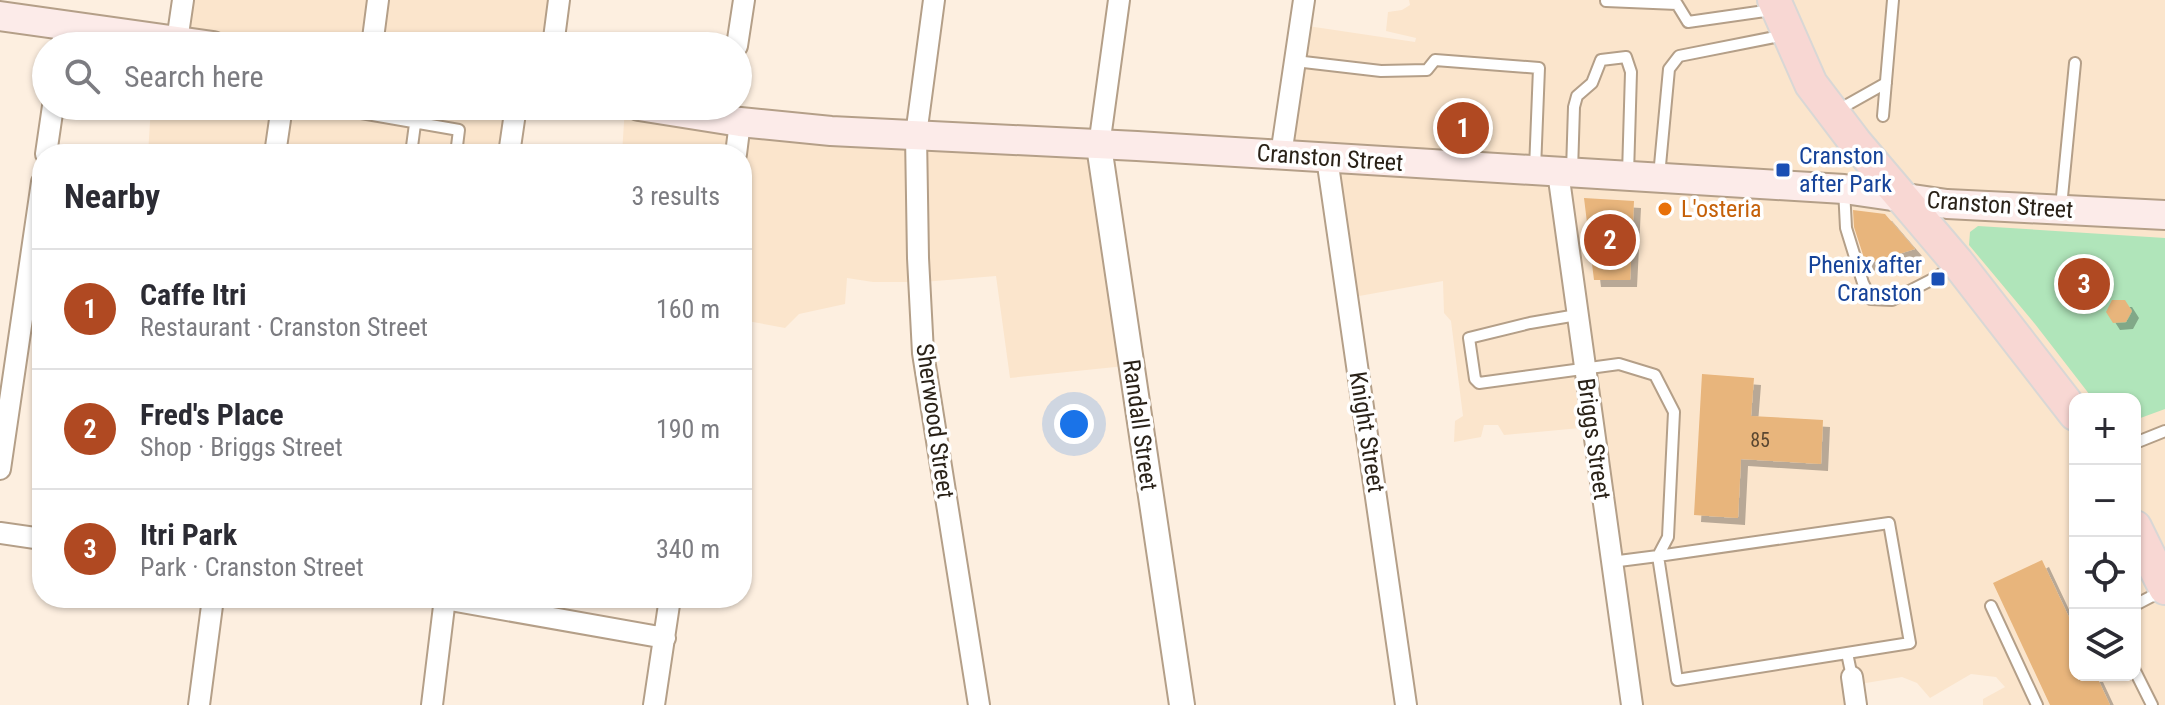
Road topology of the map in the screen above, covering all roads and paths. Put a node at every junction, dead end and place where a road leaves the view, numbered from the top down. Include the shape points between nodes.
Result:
1 (183, 0) edge
2 (378, 0) edge
3 (559, 0) edge
4 (744, 0) edge
5 (934, 0) edge
6 (1119, 0) edge
7 (1304, 0) edge
8 (1893, 0) edge
9 (1606, 1) edge
10 (1780, 15) edge
11 (0, 16) edge
12 (50, 32) edge
13 (178, 32) edge
14 (374, 32) edge
15 (555, 32) edge
16 (739, 32) edge
17 (1295, 61) junction
18 (2075, 63) dead end
19 (1886, 83) junction
20 (1833, 113) junction
21 (1883, 116) dead end
22 (752, 119) edge
23 (51, 120) edge
24 (280, 120) edge
25 (394, 120) edge
26 (514, 120) edge
27 (732, 120) edge
28 (415, 124) junction
29 (916, 135) junction
30 (47, 144) edge
31 (276, 144) edge
32 (412, 144) edge
33 (457, 144) edge
34 (510, 144) edge
35 (735, 144) edge
36 (1099, 146) junction
37 (1281, 155) junction
38 (1327, 158) junction
39 (1555, 172) junction
40 (1628, 176) junction
41 (1658, 178) junction
42 (1844, 189) junction
43 (1904, 198) junction
44 (2061, 209) junction
45 (2165, 215) edge
46 (32, 250) edge
47 (1957, 262) junction
48 (1577, 315) junction
49 (1585, 368) junction
50 (2069, 406) edge
51 (2165, 431) edge
52 (2141, 441) edge
53 (0, 469) edge
54 (0, 533) edge
55 (2140, 537) edge
56 (32, 538) edge
57 (1658, 556) junction
58 (1611, 562) junction
59 (2165, 589) edge
60 (2141, 602) edge
61 (1991, 606) dead end
62 (212, 608) edge
63 (444, 608) edge
64 (500, 608) edge
65 (669, 608) edge
66 (665, 638) junction
67 (1847, 653) junction
68 (1852, 677) joint
69 (2140, 681) edge
70 (199, 705) edge
71 (432, 705) edge
72 (654, 705) edge
73 (979, 705) edge
74 (1182, 705) edge
75 (1406, 705) edge
76 (1632, 705) edge
77 (1856, 705) edge
78 (2037, 705) edge
79 (2152, 705) edge

1 - 13 street
2 - 14 street
3 - 15 street
4 - 16 street
5 - 29 street, Sherwood Street
6 - 36 street
7 - 17 street
8 - 19 lane
9 - 10 lane via 1677,4 1688,22
10 - 20 main road via 1811,84
10 - 41 lane via 1679,56 1669,69
11 - 12 main road
17 - 37 street
17 - 39 lane via 1381,71 1427,70 1435,60 1539,68
18 - 44 lane
19 - 20 lane
19 - 21 lane
20 - 43 main road
22 - 29 main road, Cranston Street via 831,131
23 - 30 street
24 - 31 street
25 - 28 lane
26 - 34 street
27 - 35 street
28 - 32 lane
28 - 33 lane via 459,130
29 - 36 main road, Cranston Street
29 - 73 street, Sherwood Street via 923,353
36 - 37 main road, Cranston Street
36 - 74 street, Randall Street
37 - 38 main road, Cranston Street
38 - 39 main road, Cranston Street
38 - 75 street, Knight Street
39 - 40 main road, Cranston Street
39 - 40 lane via 1577,96 1592,83 1601,60 1626,57 1631,72
39 - 48 street, Briggs Street
40 - 41 main road, Cranston Street
41 - 42 main road, Cranston Street
42 - 43 main road, Cranston Street
42 - 47 lane via 1846,228 1871,299 1892,300
43 - 44 main road, Cranston Street
43 - 47 main road
44 - 45 main road, Cranston Street
46 - 53 street
47 - 50 main road
48 - 49 street, Briggs Street
48 - 49 lane via 1469,338 1475,379 1479,383
49 - 57 lane via 1619,364 1655,375 1674,412 1668,537
49 - 58 street, Briggs Street
51 - 52 lane
54 - 56 street
55 - 59 main road
57 - 58 lane
57 - 67 lane via 1677,680
57 - 67 lane via 1889,523 1910,643
58 - 76 street, Briggs Street
59 - 60 lane
61 - 78 lane
62 - 70 street
63 - 71 street
64 - 66 street
65 - 66 street
66 - 72 street
67 - 68 lane
68 - 77 street
69 - 79 lane

